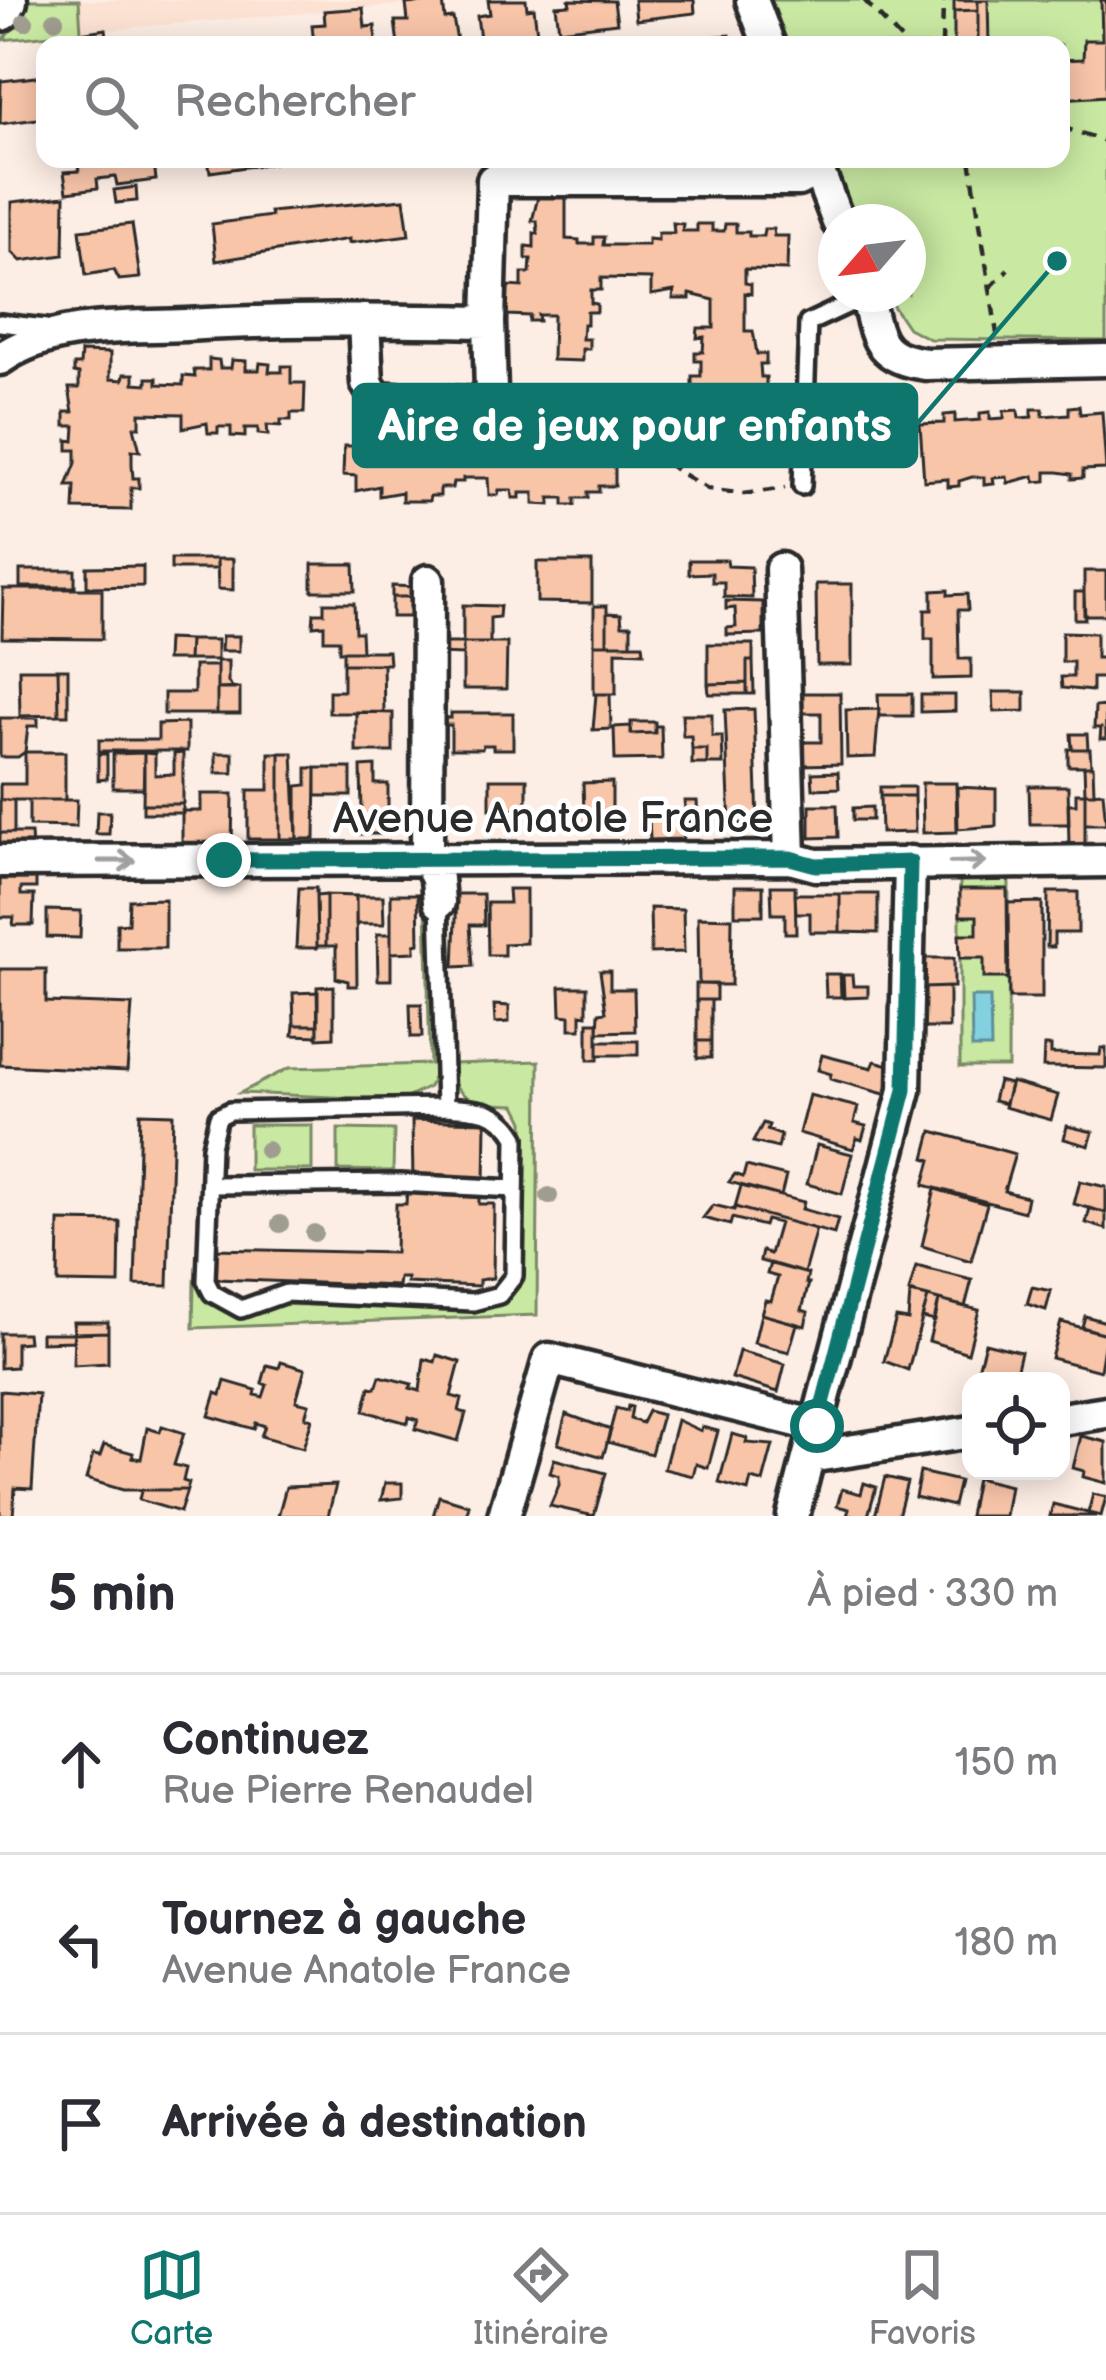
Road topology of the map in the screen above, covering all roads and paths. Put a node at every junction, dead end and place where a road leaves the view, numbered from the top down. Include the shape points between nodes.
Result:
1 (5, 0) edge
2 (752, 0) edge
3 (864, 0) edge
4 (943, 0) edge
5 (0, 9) edge
6 (766, 36) edge
7 (898, 36) edge
8 (942, 36) edge
9 (1070, 130) edge
10 (1106, 141) edge
11 (812, 168) edge
12 (818, 168) edge
13 (971, 168) edge
14 (831, 204) edge
15 (1008, 269) dead end
16 (990, 288) junction
17 (831, 312) edge
18 (870, 312) edge
19 (364, 320) junction
20 (489, 322) junction
21 (0, 323) edge
22 (73, 331) junction
23 (0, 359) edge
24 (1106, 360) edge
25 (996, 363) junction
26 (491, 392) junction
27 (802, 486) joint
28 (781, 569) dead end
29 (428, 581) dead end
30 (427, 858) junction
31 (790, 858) junction
32 (1106, 861) edge
33 (0, 862) edge
34 (910, 862) junction
35 (439, 902) joint
36 (445, 1107) junction
37 (210, 1185) junction
38 (515, 1189) junction
39 (1106, 1412) edge
40 (1070, 1418) edge
41 (817, 1426) junction
42 (962, 1433) edge
43 (809, 1457) junction
44 (504, 1516) edge
45 (794, 1516) edge

1 - 5 main road
2 - 6 street
3 - 7 path
4 - 8 path
9 - 10 path
11 - 20 street via 798,180 494,179
12 - 14 street
13 - 16 path
15 - 16 path
16 - 25 path
17 - 27 lane via 808,323
18 - 25 street via 878,342 900,361
19 - 20 street
19 - 22 street
19 - 26 street via 367,383 376,398 476,404
20 - 26 street
21 - 22 lane
22 - 23 street
24 - 25 street
26 - 27 path via 508,411 634,436 709,489 744,494
28 - 31 street
29 - 30 street
30 - 31 street, Avenue Anatole France
33 -> 30 street, Avenue Anatole France
30 - 35 street
31 - 34 street, Avenue Anatole France via 816,865
34 -> 32 street, Avenue Anatole France
34 - 41 street via 905,1090
35 - 36 lane
36 - 37 lane via 230,1111 213,1128
36 - 38 lane via 487,1109 509,1125
37 - 38 lane
37 - 38 lane via 206,1281 241,1309 286,1293 472,1302 499,1295 514,1276
39 - 40 street
41 - 43 street
41 - 44 street via 549,1359
42 - 43 street
43 - 45 street

